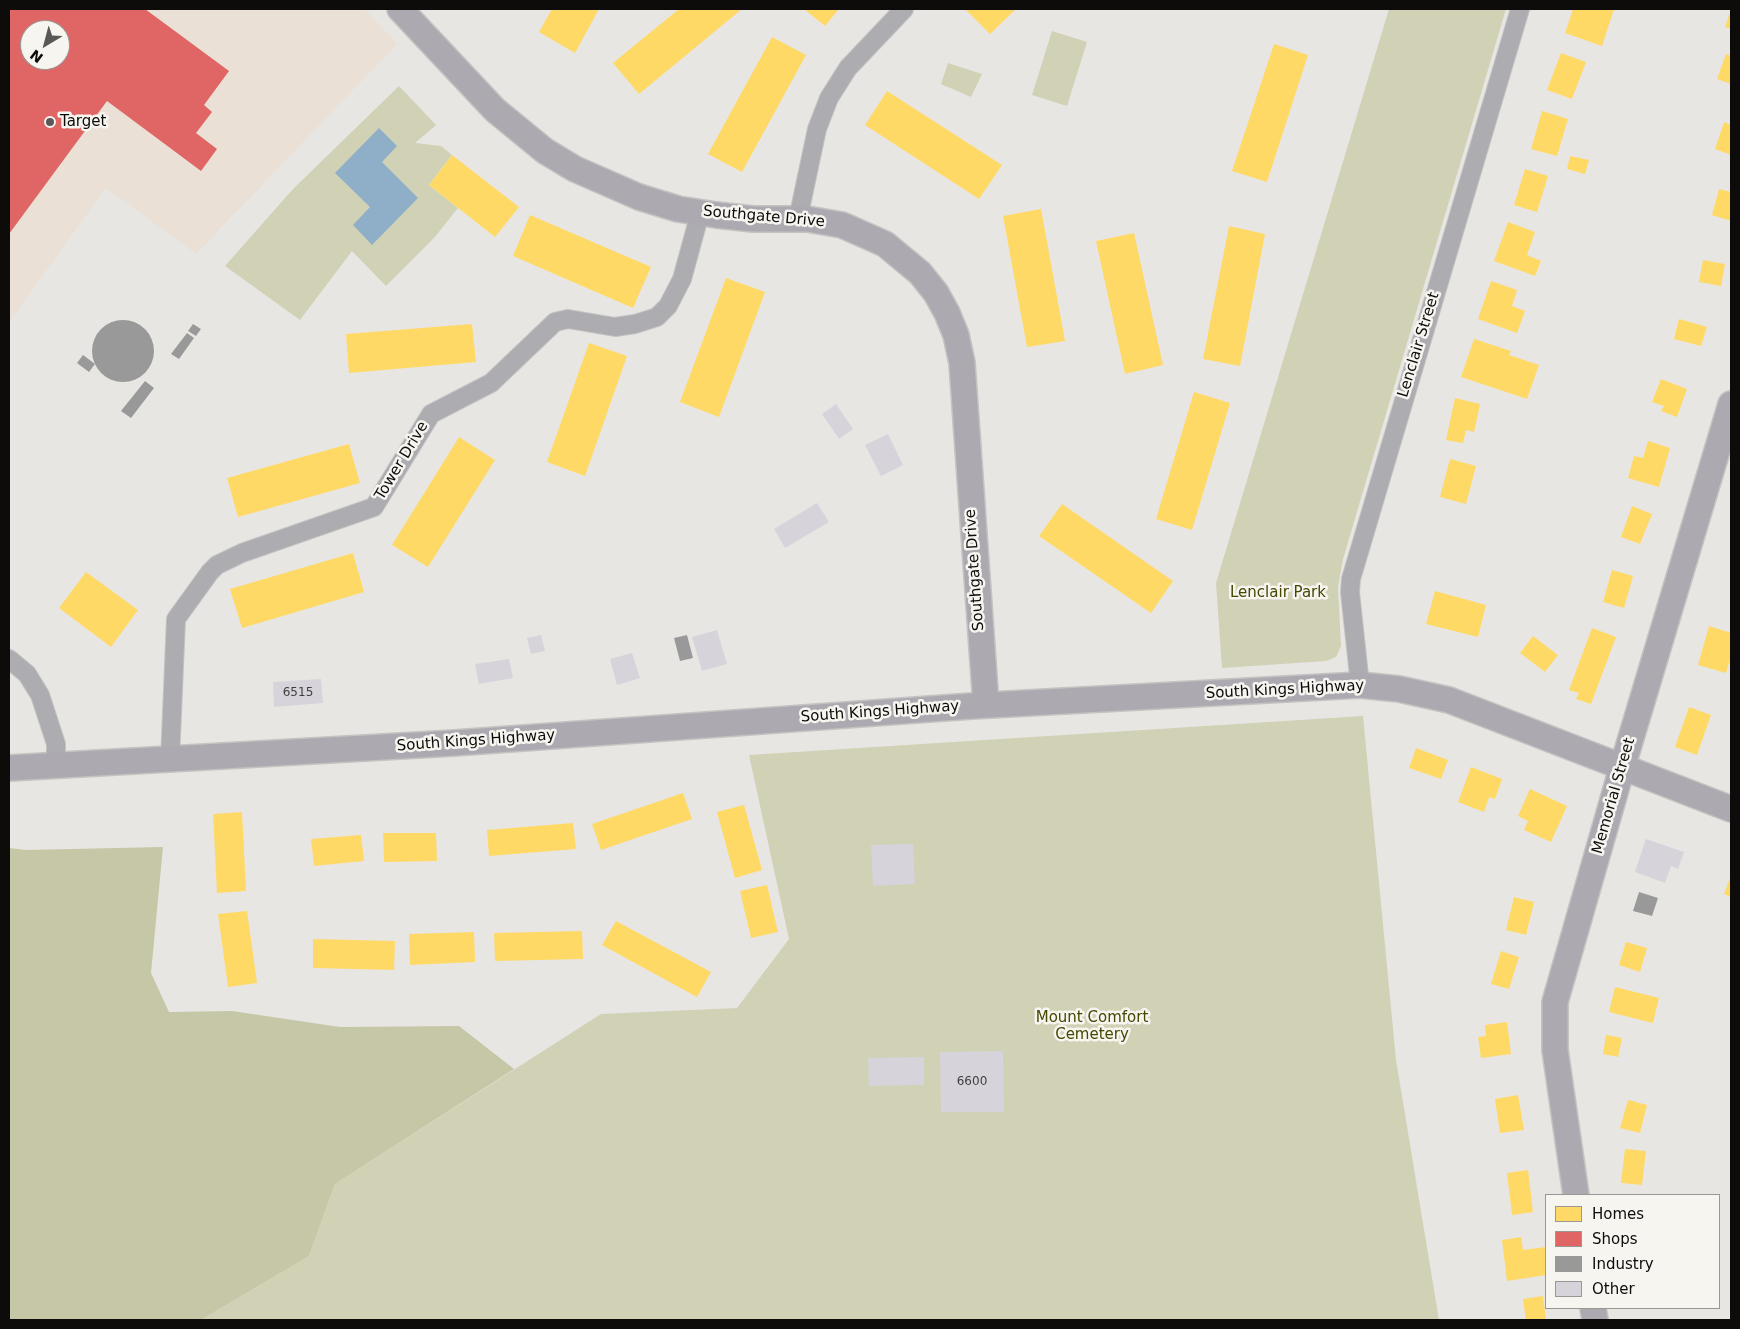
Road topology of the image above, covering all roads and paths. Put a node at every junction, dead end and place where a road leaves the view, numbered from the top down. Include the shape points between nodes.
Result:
1 (400, 9) edge
2 (904, 9) edge
3 (1520, 9) edge
4 (700, 213) junction
5 (798, 219) junction
6 (1731, 404) edge
7 (9, 659) edge
8 (1360, 685) junction
9 (986, 705) junction
10 (170, 760) junction
11 (56, 766) junction
12 (9, 768) edge
13 (1622, 768) junction
14 (1731, 809) edge
15 (1576, 1194) edge

1 - 4 street, Southgate Drive via 494,110 545,151 606,184 639,197
2 - 5 street via 848,68 829,98 817,129
3 - 8 street, Lenclair Street via 1351,579
4 - 5 street, Southgate Drive via 753,219
4 - 10 street, Tower Drive via 682,279 668,306 657,317 615,327 568,319 555,322 491,383 432,414 374,506 242,552 217,564 176,619
5 - 9 street, Southgate Drive via 842,225 885,244 920,273 936,293 950,321 962,364
6 - 13 street, Memorial Street
7 - 11 street via 27,674 40,695 56,744
8 - 9 street, South Kings Highway
8 - 13 street, South Kings Highway via 1450,700
9 - 10 street, South Kings Highway via 462,743
10 - 11 street, South Kings Highway
11 - 12 street, South Kings Highway
13 - 14 street, South Kings Highway
13 - 15 street, Memorial Street via 1555,1002 1555,1050

